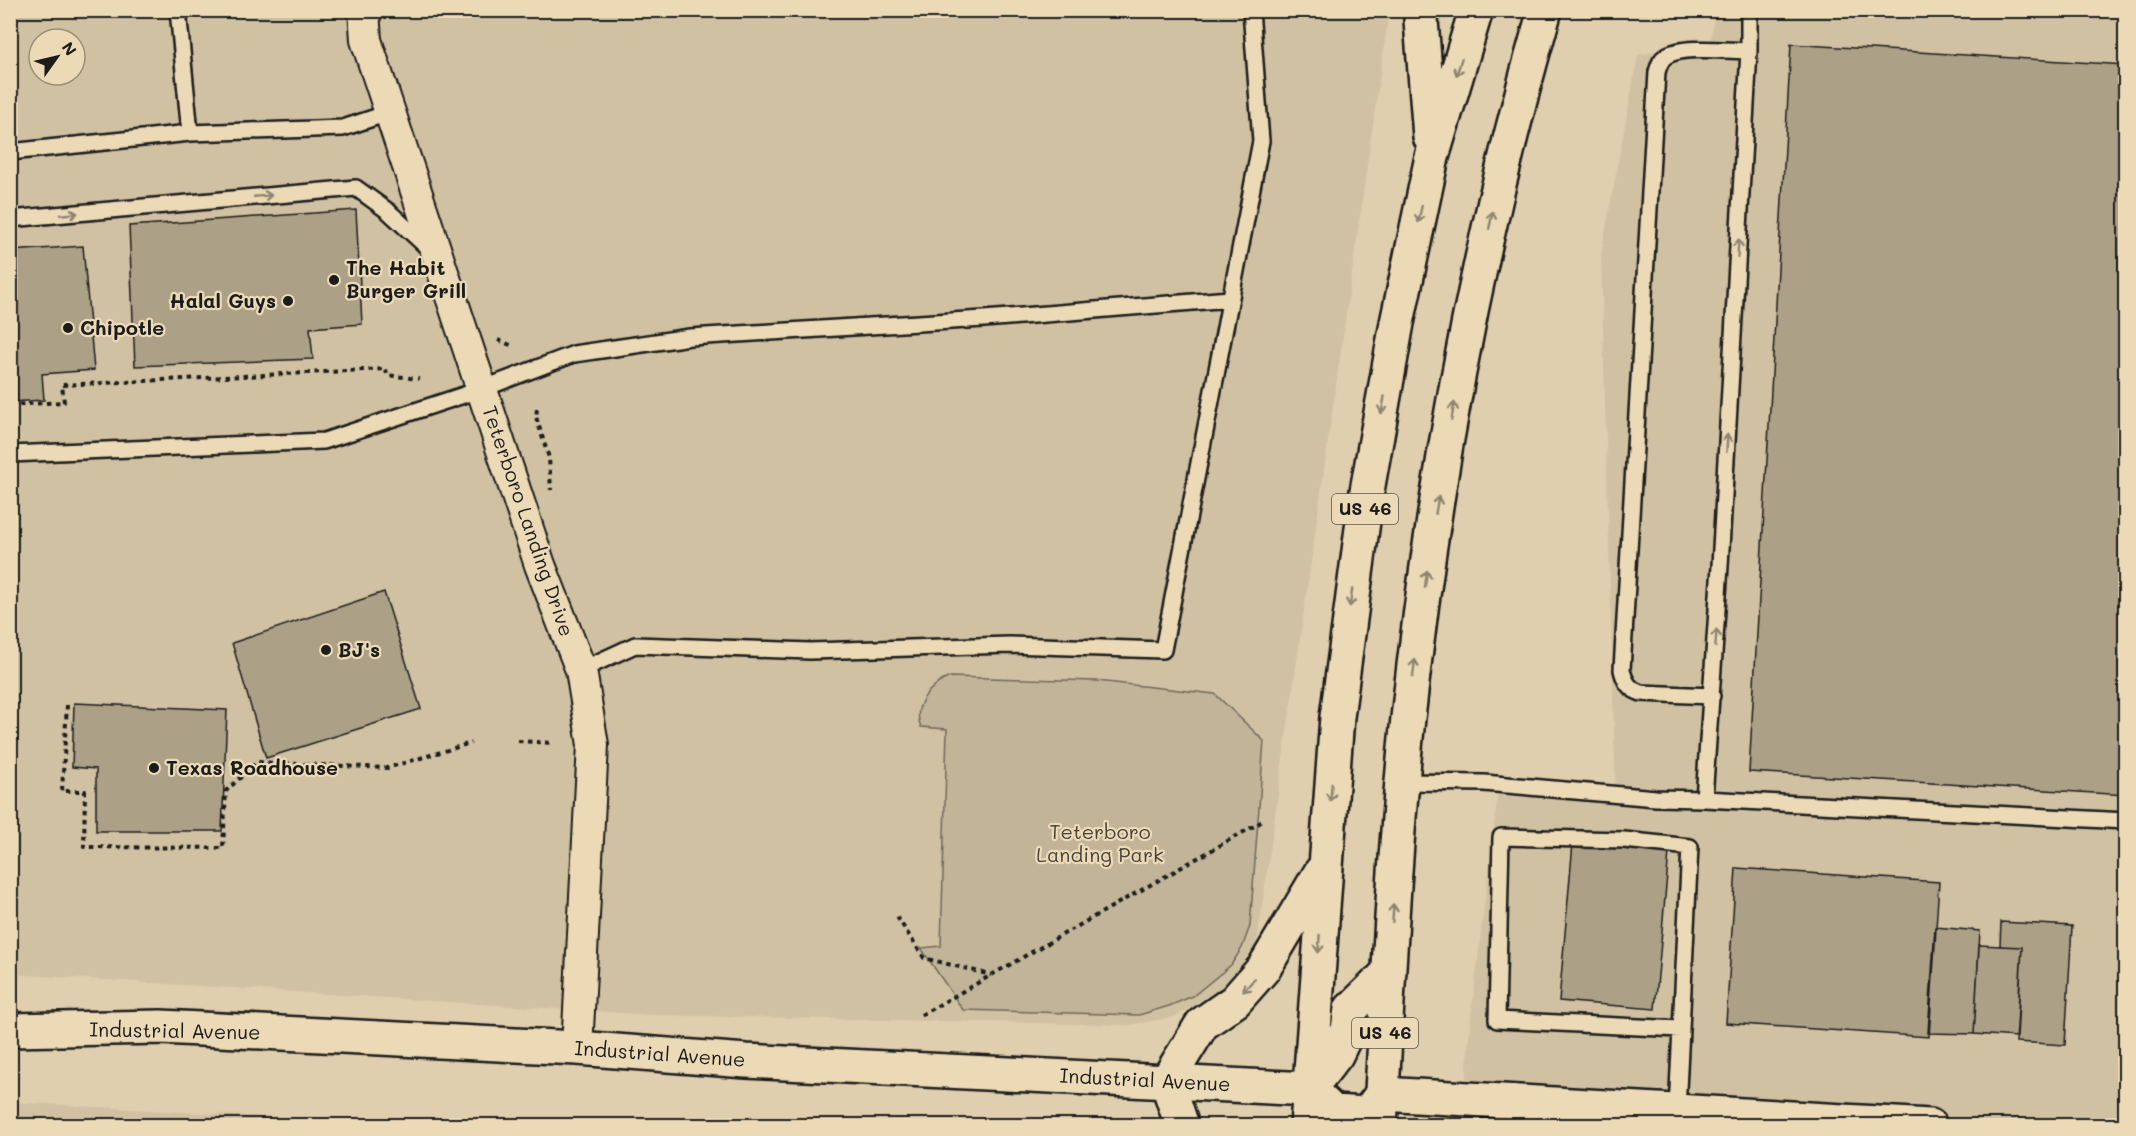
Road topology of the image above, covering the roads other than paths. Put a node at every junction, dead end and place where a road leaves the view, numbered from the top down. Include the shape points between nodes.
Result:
1 (178, 10) edge
2 (364, 10) edge
3 (1251, 10) edge
4 (1423, 10) edge
5 (1476, 10) edge
6 (1545, 10) edge
7 (1749, 10) edge
8 (1749, 51) junction
9 (391, 112) junction
10 (190, 133) junction
11 (10, 152) edge
12 (1432, 157) junction
13 (10, 219) edge
14 (435, 254) junction
15 (1230, 298) junction
16 (483, 389) junction
17 (10, 454) edge
18 (581, 670) junction
19 (1712, 696) junction
20 (1403, 782) junction
21 (1704, 799) junction
22 (2126, 821) edge
23 (1325, 865) junction
24 (1389, 972) junction
25 (1680, 1029) junction
26 (10, 1030) edge
27 (577, 1048) junction
28 (1167, 1081) junction
29 (1309, 1089) junction
30 (1381, 1110) edge
31 (1677, 1110) junction
32 (1182, 1125) edge
33 (1307, 1125) edge
34 (1325, 1125) edge
35 (1920, 1125) edge

1 - 10 lane
2 - 9 street, Teterboro Landing Drive via 366,40
3 - 15 lane via 1261,141
4 - 12 main road
5 -> 12 main road, US 46
20 -> 6 main road, US 46 via 1431,542 1456,393 1495,197
7 - 8 lane
19 -> 8 lane
8 - 19 lane via 1678,51 1667,55 1657,72 1628,561 1622,670 1625,681 1641,693
9 - 10 lane via 343,128
9 - 14 street, Teterboro Landing Drive
10 - 11 lane
12 -> 23 main road, US 46 via 1367,491 1338,705
13 -> 14 lane via 356,188
14 - 16 street, Teterboro Landing Drive
15 - 16 lane via 984,319 690,337 574,354
15 - 18 lane via 1163,650 1010,645 810,651 635,645
16 - 17 lane via 324,441
16 - 18 street, Teterboro Landing Drive via 538,560
18 - 27 street, Teterboro Landing Drive via 593,745
19 - 21 lane
20 - 21 lane via 1484,783
24 -> 20 main road, US 46
21 - 22 lane
23 -> 28 main road via 1264,968 1235,1001 1202,1024
23 -> 29 main road, US 46
24 - 29 main road via 1351,1009 1348,1030 1336,1055
24 - 30 main road, US 46
25 - 25 lane via 1690,847 1624,840 1501,837 1497,1020
25 - 31 lane
26 - 27 main road, Industrial Avenue via 161,1027
27 - 28 main road, Industrial Avenue via 746,1061
28 - 29 main road, Industrial Avenue
28 - 32 main road
29 - 30 main road via 1333,1112 1367,1114
29 - 33 main road, US 46
29 - 34 main road
30 - 31 main road
31 - 35 main road

